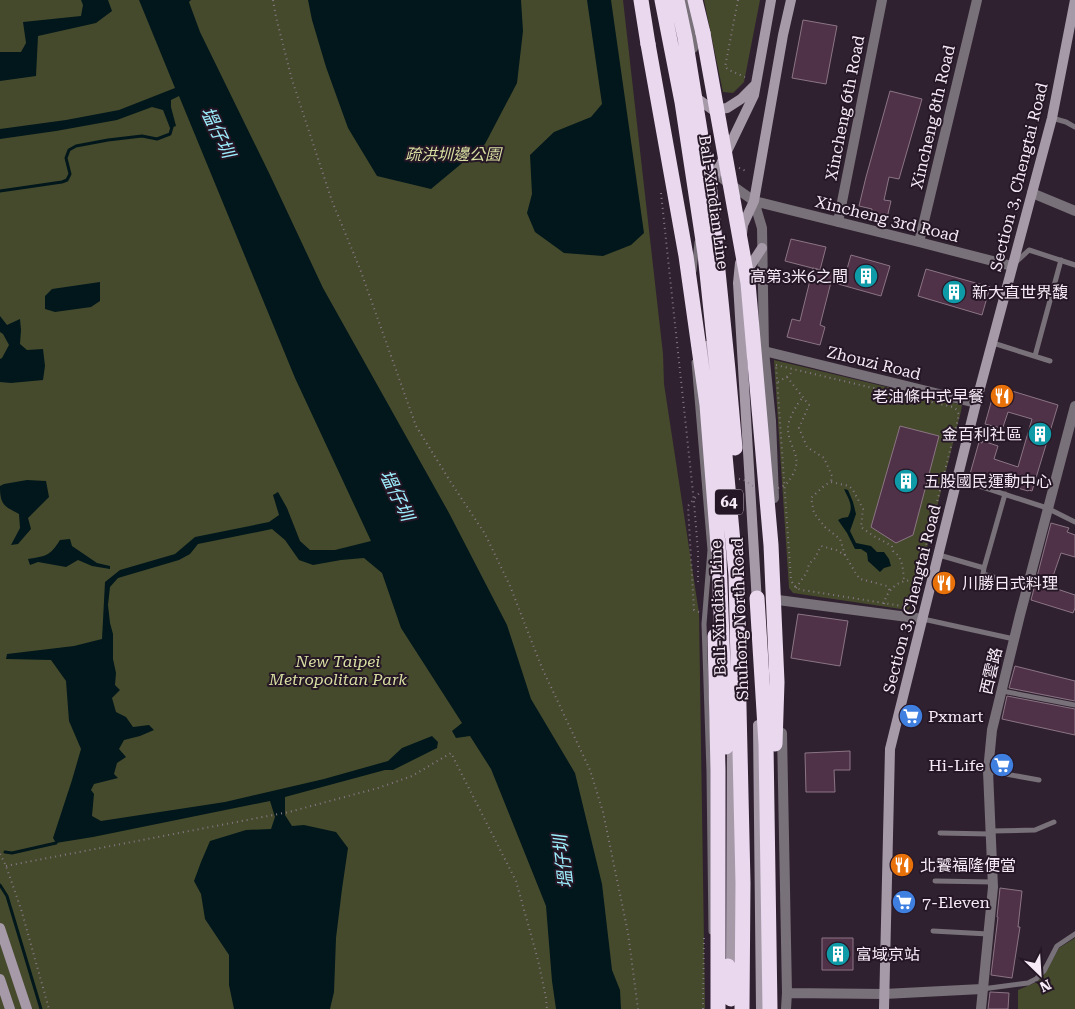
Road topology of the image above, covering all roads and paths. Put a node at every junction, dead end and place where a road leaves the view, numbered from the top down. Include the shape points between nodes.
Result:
1 (273, 0) edge
2 (641, 0) edge
3 (662, 0) edge
4 (677, 0) edge
5 (688, 0) edge
6 (695, 0) edge
7 (738, 0) edge
8 (771, 0) edge
9 (790, 0) edge
10 (882, 0) edge
11 (977, 0) edge
12 (1075, 0) edge
13 (1073, 16) edge
14 (744, 77) dead end
15 (755, 85) junction
16 (698, 99) junction
17 (1052, 118) junction
18 (1075, 127) edge
19 (716, 174) junction
20 (661, 191) dead end
21 (1032, 192) junction
22 (754, 201) junction
23 (1075, 211) edge
24 (838, 222) junction
25 (698, 232) junction
26 (919, 242) junction
27 (762, 248) junction
28 (1061, 260) junction
29 (1075, 265) edge
30 (1012, 266) junction
31 (738, 284) junction
32 (692, 337) dead end
33 (993, 343) junction
34 (764, 351) junction
35 (1034, 356) junction
36 (693, 357) dead end
37 (1050, 361) dead end
38 (792, 368) junction
39 (787, 378) junction
40 (778, 382) junction
41 (976, 403) junction
42 (1075, 406) edge
43 (958, 479) junction
44 (831, 482) junction
45 (1005, 494) junction
46 (1048, 508) junction
47 (1075, 522) edge
48 (845, 555) junction
49 (939, 555) junction
50 (984, 568) junction
51 (724, 571) junction
52 (904, 581) junction
53 (916, 582) junction
54 (1027, 587) junction
55 (796, 588) junction
56 (890, 591) junction
57 (699, 592) dead end
58 (757, 598) junction
59 (778, 600) junction
60 (884, 604) junction
61 (923, 619) junction
62 (1014, 639) junction
63 (1002, 691) junction
64 (1075, 704) edge
65 (988, 771) junction
66 (1039, 780) dead end
67 (1054, 822) dead end
68 (991, 832) junction
69 (940, 833) dead end
70 (0, 854) edge
71 (6, 866) junction
72 (935, 881) dead end
73 (993, 882) junction
74 (0, 928) edge
75 (704, 931) dead end
76 (932, 931) dead end
77 (988, 934) junction
78 (1075, 934) edge
79 (711, 940) dead end
80 (0, 979) edge
81 (982, 989) junction
82 (787, 993) junction
83 (884, 994) junction
84 (734, 1006) edge
85 (10, 1009) edge
86 (27, 1009) edge
87 (49, 1009) edge
88 (547, 1009) edge
89 (638, 1009) edge
90 (703, 1009) edge
91 (718, 1009) edge
92 (751, 1009) edge
93 (761, 1009) edge
94 (770, 1009) edge
95 (780, 1009) edge
96 (786, 1009) edge
97 (884, 1009) edge
98 (981, 1009) edge

1 - 89 path via 292,80 332,201 416,426 485,534 590,770 603,812 628,933
2 - 84 highway, bridge via 686,256 706,405 719,558 726,747 726,952
3 - 84 highway, Bali-Xindian Line / 64, bridge via 682,102 705,254 736,575 743,883
4 - 92 highway, Bali-Xindian Line / 64, bridge via 710,192 746,581
5 - 16 street
6 - 95 highway, bridge via 748,283 771,545 777,682 775,744
7 - 14 path via 725,67
8 - 15 street, Shuhong North Road
9 - 22 street, Shuhong North Road
10 - 24 street, Xincheng 6th Road
11 - 26 street, Xincheng 8th Road
12 - 13 street, Section 3, Chengtai Road
13 - 17 street, Section 3, Chengtai Road
15 - 16 street via 727,108 713,110
15 - 19 street, Shuhong North Road via 754,95
16 - 19 street via 701,155
17 - 18 lane
17 - 21 street, Section 3, Chengtai Road
19 - 22 street
19 - 25 street, Shuhong North Road
20 - 57 path via 694,502
21 - 23 street
21 - 30 street, Section 3, Chengtai Road
22 - 24 street, Xincheng 3rd Road
22 - 27 street via 762,228
22 - 31 street, Shuhong North Road via 743,224
24 - 26 street, Xincheng 3rd Road
25 - 32 lane, Shuhong North Road via 690,318
25 - 51 street, Shuhong North Road
26 - 30 street, Xincheng 3rd Road
27 - 31 street
27 - 34 street
28 - 29 lane
28 - 30 lane via 1029,250
28 - 35 lane
30 - 33 street, Section 3, Chengtai Road
31 - 58 street, Shuhong North Road
33 - 35 lane
33 - 41 street, Section 3, Chengtai Road
34 - 41 street, Zhouzi Road
34 - 59 street via 771,421
35 - 37 lane
36 - 79 lane, Shuhong North Road via 710,550 704,624
38 - 39 path
38 - 40 path via 776,365
38 - 53 path via 957,410 959,415
39 - 40 path
39 - 44 path via 809,405 799,428 808,447 824,458 832,476
40 - 55 path via 791,580
41 - 43 street, Section 3, Chengtai Road
42 - 46 street, 西雲路
43 - 45 lane
43 - 49 street, Section 3, Chengtai Road
44 - 48 path via 811,498 814,513 840,539
44 - 52 path via 850,486 853,490 863,509 861,527 892,546 901,561
45 - 46 lane
45 - 50 lane
46 - 47 lane
46 - 54 street, 西雲路
48 - 55 path via 820,546
48 - 56 path via 860,579 888,586
49 - 50 lane
49 - 61 street, Section 3, Chengtai Road
50 - 54 lane via 983,574
51 - 84 street, Shuhong North Road via 732,716
51 - 91 highway via 714,612
52 - 53 path
52 - 56 path
53 - 60 path via 908,605
54 - 62 street, 西雲路
55 - 60 path
56 - 60 path
58 - 93 street, Shuhong North Road
58 - 94 highway via 766,744
59 - 61 street
59 - 82 street
61 - 62 lane
61 - 83 street, Section 3, Chengtai Road via 890,749
62 - 63 street, 西雲路
63 - 64 lane
63 - 65 street, 西雲路 via 992,730
65 - 66 lane
65 - 68 street, 西雲路
67 - 68 lane via 1035,830
68 - 69 lane
68 - 73 street, 西雲路
70 - 71 path
71 - 87 path
71 - 88 path via 289,812 412,776 452,753 516,881 538,960
72 - 73 lane
73 - 77 street, 西雲路
74 - 86 street
75 - 90 path
76 - 77 lane
77 - 81 street, 西雲路
78 - 81 lane via 1057,946 1036,979
80 - 85 street
81 - 83 street
81 - 98 street, 西雲路
82 - 83 street
82 - 96 street
83 - 97 street, Section 3, Chengtai Road

